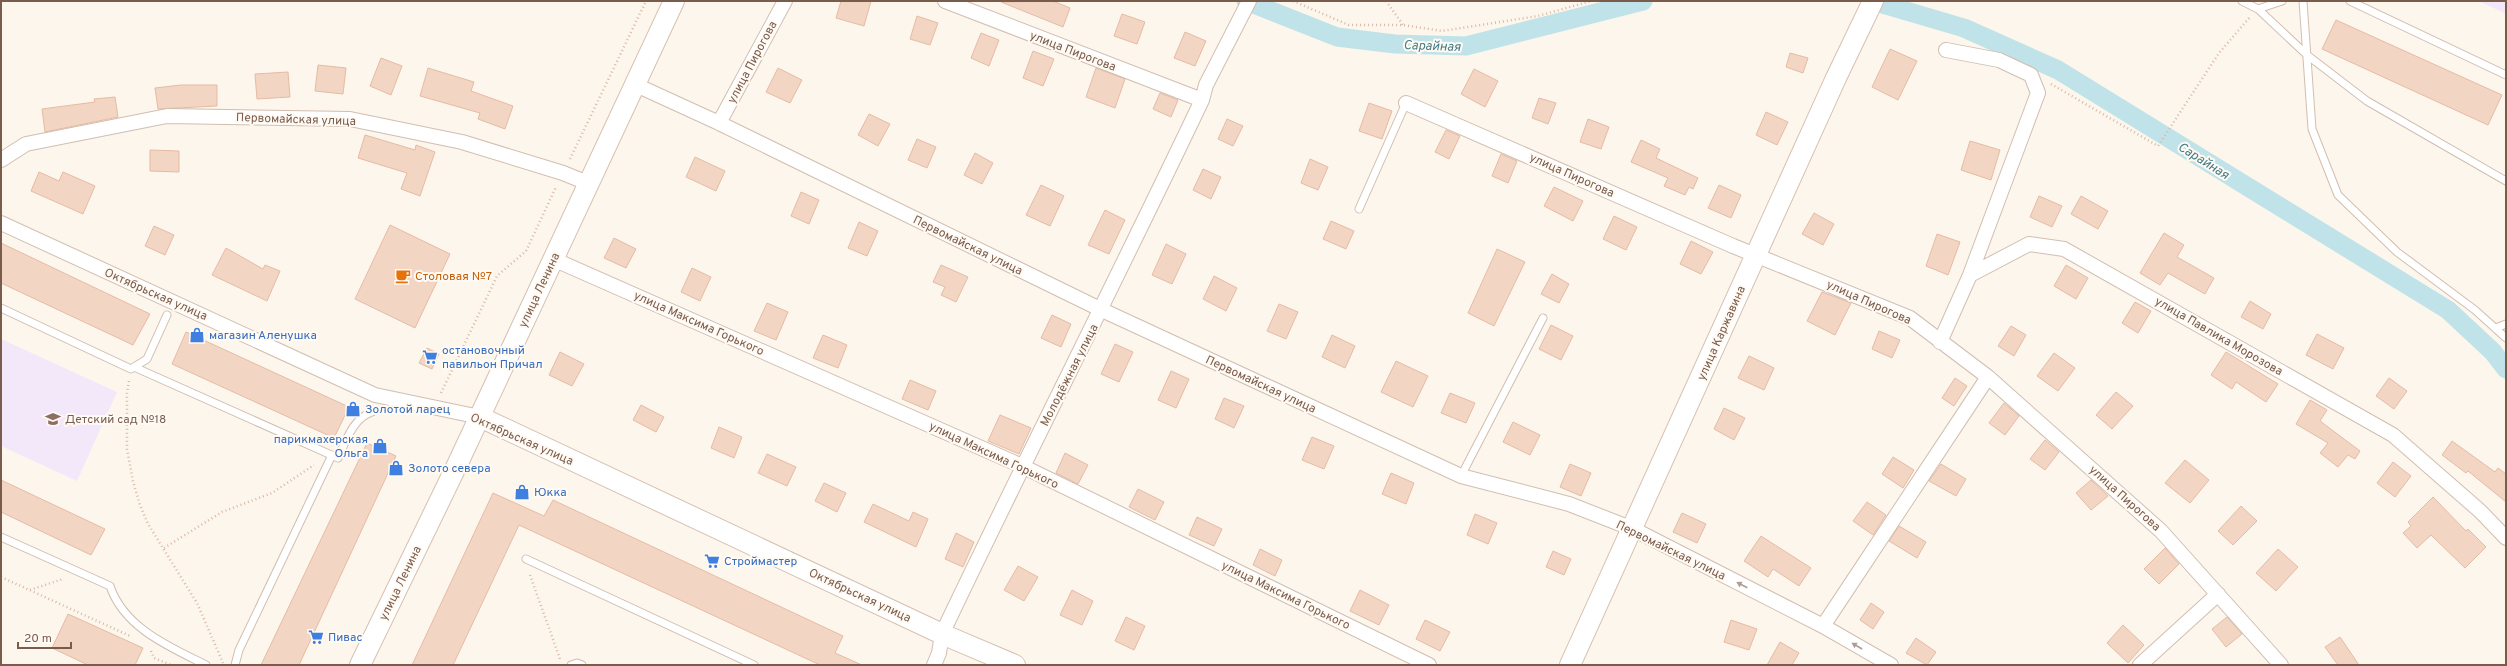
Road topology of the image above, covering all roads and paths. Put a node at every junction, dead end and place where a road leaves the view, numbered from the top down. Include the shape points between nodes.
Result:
1 (646, 1) edge
2 (674, 1) edge
3 (785, 1) edge
4 (945, 1) edge
5 (1249, 1) edge
6 (1293, 1) edge
7 (1386, 1) edge
8 (1591, 1) edge
9 (1873, 1) edge
10 (2242, 1) edge
11 (2282, 1) edge
12 (2303, 1) edge
13 (2350, 1) edge
14 (2258, 9) junction
15 (1403, 26) junction
16 (1946, 50) dead end
17 (2307, 55) junction
18 (2506, 75) edge
19 (2031, 76) junction
20 (636, 84) junction
21 (1202, 100) junction
22 (1406, 103) joint
23 (719, 123) junction
24 (1, 160) edge
25 (563, 173) junction
26 (2506, 181) edge
27 (590, 184) junction
28 (1359, 209) dead end
29 (1, 223) edge
30 (1756, 254) junction
31 (553, 259) junction
32 (1970, 275) junction
33 (1, 308) edge
34 (1102, 310) junction
35 (167, 315) dead end
36 (1543, 318) dead end
37 (2506, 324) edge
38 (2496, 328) junction
39 (2506, 338) edge
40 (1940, 342) junction
41 (133, 368) junction
42 (1988, 376) junction
43 (435, 406) junction
44 (372, 412) dead end
45 (480, 417) junction
46 (332, 455) junction
47 (1022, 466) junction
48 (1461, 476) junction
49 (1633, 529) junction
50 (1, 537) edge
51 (2506, 538) edge
52 (164, 548) junction
53 (526, 559) joint
54 (80, 573) junction
55 (1, 577) edge
56 (30, 590) junction
57 (2218, 594) junction
58 (1823, 626) junction
59 (942, 634) junction
60 (137, 639) dead end
61 (206, 665) edge
62 (224, 665) edge
63 (235, 665) edge
64 (360, 665) edge
65 (562, 665) edge
66 (571, 665) edge
67 (582, 665) edge
68 (754, 665) edge
69 (934, 665) edge
70 (1015, 665) edge
71 (1429, 665) edge
72 (1570, 665) edge
73 (1891, 665) edge
74 (2140, 665) edge
75 (2281, 665) edge

1 - 25 path
2 - 20 street, улица Ленина
3 - 23 street, улица Пирогова
4 - 21 street, улица Пирогова
5 - 21 street, Молодёжная улица via 1206,85
6 - 15 path via 1349,25
7 - 15 path
8 - 15 path via 1538,16 1442,30
9 - 30 street, улица Каржавина
10 - 14 lane
11 - 14 lane
12 - 17 lane
13 - 18 lane
14 - 17 lane
14 - 19 path via 2219,53 2158,146 2055,86
16 - 19 street via 1999,60
17 - 26 lane via 2367,101
17 - 38 lane via 2312,129 2338,195 2397,252
19 - 32 street via 2038,93
20 - 23 street, Первомайская улица
20 - 27 street, улица Ленина
21 - 34 street, Молодёжная улица
22 - 28 lane
22 - 30 street, улица Пирогова
23 - 34 street, Первомайская улица
24 - 25 street, Первомайская улица via 26,144 167,116 350,119 462,142
25 - 27 street, Первомайская улица
25 - 43 path via 526,251 497,276
27 - 31 street, улица Ленина
29 - 43 street, Октябрьская улица via 375,395
30 - 40 street, улица Пирогова via 1910,318
30 - 49 street, улица Каржавина
31 - 45 street, улица Ленина
31 - 47 street, улица Максима Горького
32 - 40 street
32 - 51 street, улица Павлика Морозова via 2029,244 2064,249 2393,435 2480,511
33 - 41 lane
34 - 47 street, Молодёжная улица
34 - 48 street, Первомайская улица
35 - 41 lane via 147,359
36 - 48 lane
37 - 38 lane
38 - 39 lane
40 - 42 street, улица Пирогова
41 - 46 lane
41 - 52 path via 127,393 128,449 133,481 148,524
42 - 57 street, улица Пирогова via 2161,531
42 - 58 street
43 - 45 street, Октябрьская улица
44 - 46 lane via 366,414 353,428 338,458
45 - 59 street, Октябрьская улица
45 - 64 street, улица Ленина
46 - 52 path via 272,493 222,512
46 - 63 lane via 239,650
47 - 59 street, Молодёжная улица
47 - 71 street, улица Максима Горького
48 - 49 street, Первомайская улица via 1569,504
58 -> 49 street, Первомайская улица
49 - 72 street, улица Каржавина
50 - 54 lane
52 - 62 path via 197,603
53 - 65 path via 531,580
53 - 68 lane
54 - 56 path
54 - 61 lane via 110,586 121,608 163,644
55 - 56 path
56 - 60 path
57 - 74 street
57 - 75 street, улица Пирогова
73 -> 58 street, Первомайская улица
59 - 69 street, Молодёжная улица
59 - 70 street, Октябрьская улица
66 - 67 lane

